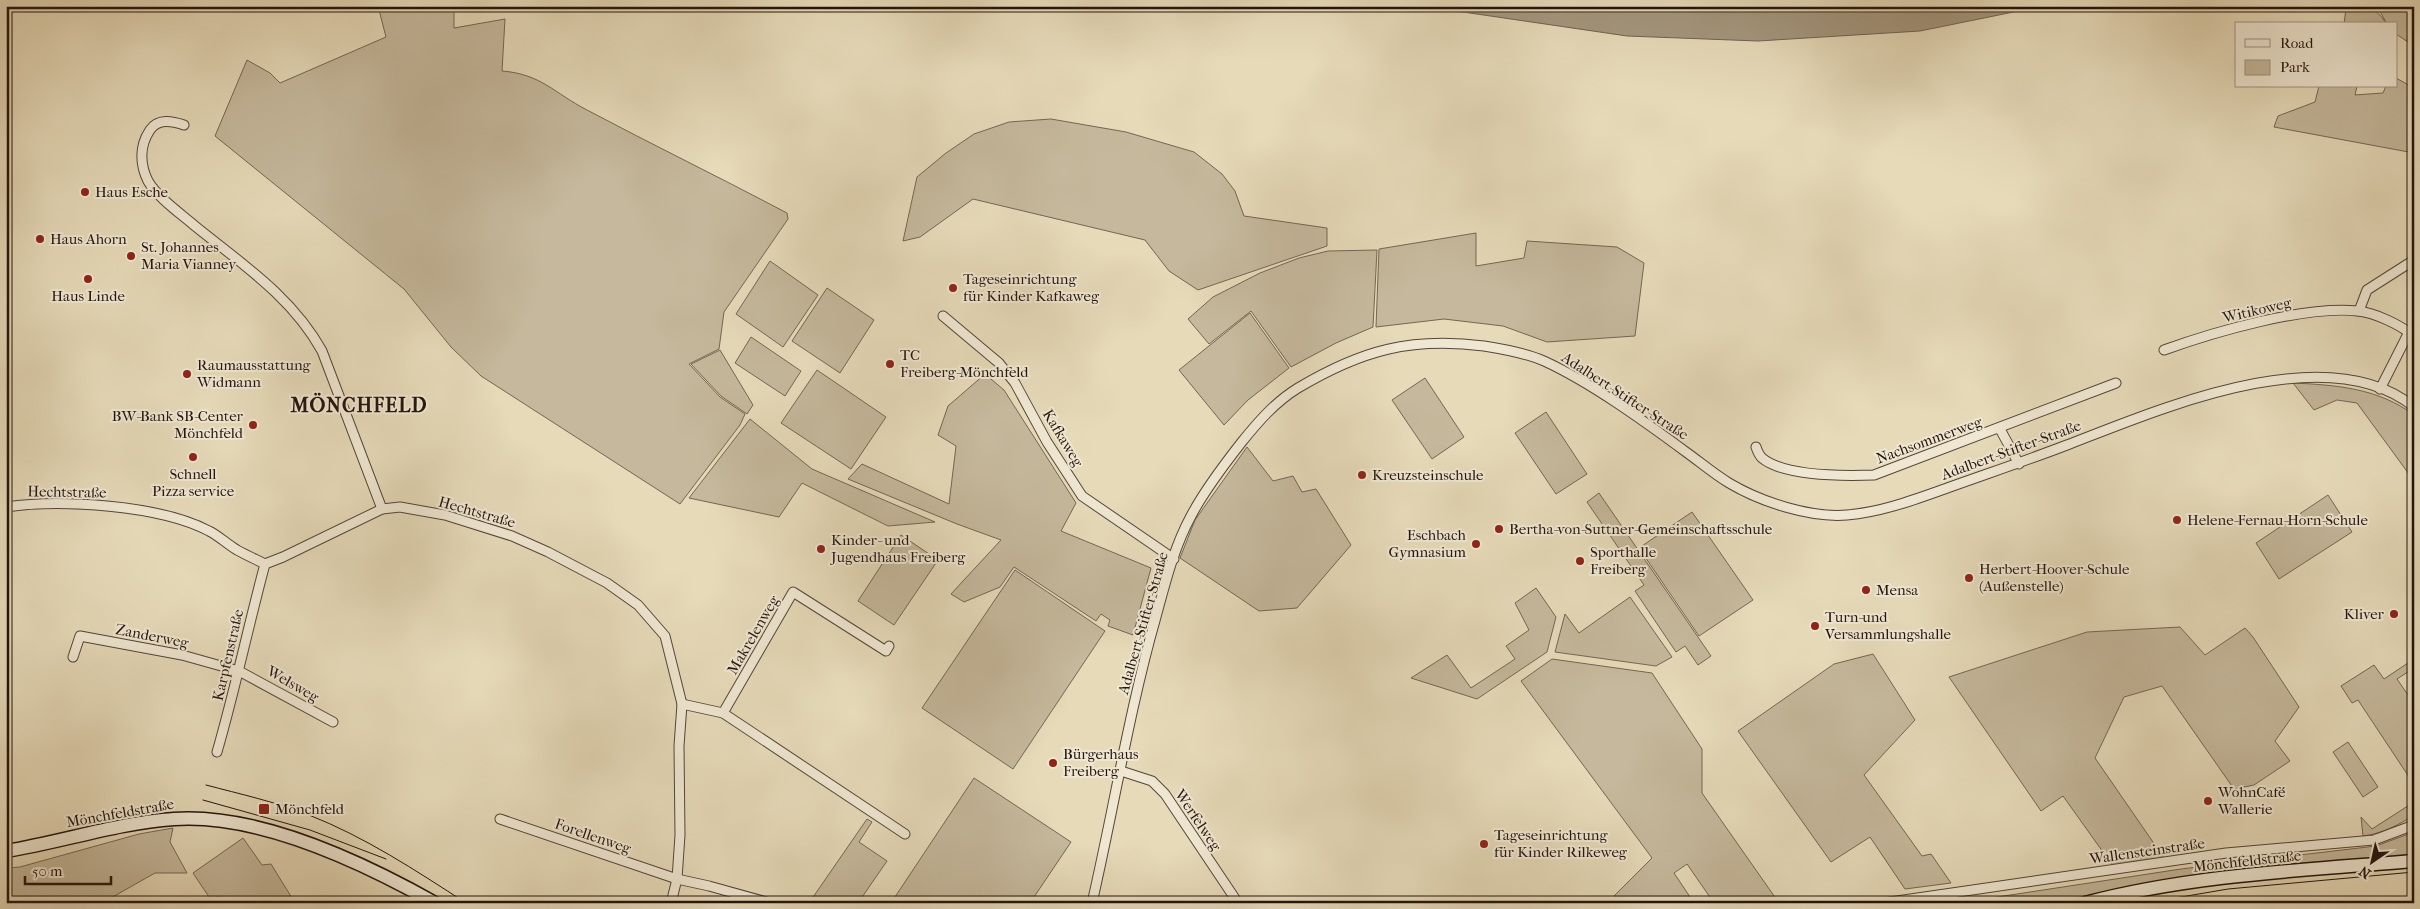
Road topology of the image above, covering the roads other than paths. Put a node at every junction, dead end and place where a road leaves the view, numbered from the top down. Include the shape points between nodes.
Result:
1 (184, 125) dead end
2 (2414, 260) edge
3 (2359, 311) junction
4 (943, 316) dead end
5 (2412, 334) edge
6 (2164, 350) dead end
7 (2116, 383) dead end
8 (2380, 389) junction
9 (2414, 407) edge
10 (2000, 429) junction
11 (1756, 447) dead end
12 (2019, 464) junction
13 (6, 507) edge
14 (382, 509) junction
15 (1174, 559) junction
16 (264, 564) junction
17 (889, 646) dead end
18 (73, 657) dead end
19 (239, 671) junction
20 (682, 704) junction
21 (723, 713) junction
22 (333, 722) dead end
23 (217, 752) dead end
24 (1121, 771) junction
25 (500, 819) dead end
26 (2414, 824) edge
27 (905, 834) dead end
28 (6, 851) edge
29 (2414, 861) edge
30 (677, 879) junction
31 (435, 903) edge
32 (671, 903) edge
33 (770, 903) edge
34 (1092, 903) edge
35 (1238, 903) edge
36 (1884, 903) edge
37 (2085, 903) edge

1 - 14 street via 161,122 150,130 142,150 143,168 149,183 172,207 273,289 309,328 322,351
2 - 3 street via 2367,290
3 - 5 street, Witikoweg
3 - 6 street, Witikoweg via 2307,313 2195,339
4 - 15 street, Kafkaweg via 997,361 1016,383 1047,442 1082,496
5 - 8 street, Witikoweg
7 - 10 street, Nachsommerweg
8 - 9 street, Adalbert-Stifter-Straße
8 - 12 street, Adalbert-Stifter-Straße via 2351,380 2303,378 2246,384 2173,406
10 - 11 street, Nachsommerweg via 1874,474 1832,476 1787,469 1761,457
10 - 12 street, Nachsommerweg
12 - 15 street, Adalbert-Stifter-Straße via 1880,511 1842,516 1786,508 1730,484 1606,396 1542,360 1496,348 1447,342 1410,344 1380,350 1344,364 1294,390 1261,418 1227,461 1190,517
13 - 16 street, Hechtstraße via 100,506 156,512 210,531
14 - 16 street, Hechtstraße
14 - 20 street, Hechtstraße via 400,507 445,515 512,536 607,583 638,605 665,636
15 - 24 street, Adalbert-Stifter-Straße via 1143,663
16 - 19 street, Karpfenstraße
17 - 21 street, Makrelenweg via 886,651 793,592
18 - 19 street, Zanderweg via 80,636 182,655
19 - 22 street, Welsweg
19 - 23 street, Karpfenstraße
20 - 21 street
20 - 30 street, Hechtstraße
21 - 27 street
24 - 34 street, Adalbert-Stifter-Straße
24 - 35 street, Werfelweg via 1152,781 1164,794
25 - 30 street, Forellenweg
26 - 36 street, Wallensteinstraße via 2374,840 2226,853
28 - 31 main road, Mönchfeldstraße via 173,819 231,822 278,834 350,860
29 - 37 main road, Mönchfeldstraße via 2246,876
30 - 32 street, Hechtstraße
30 - 33 street, Forellenweg

